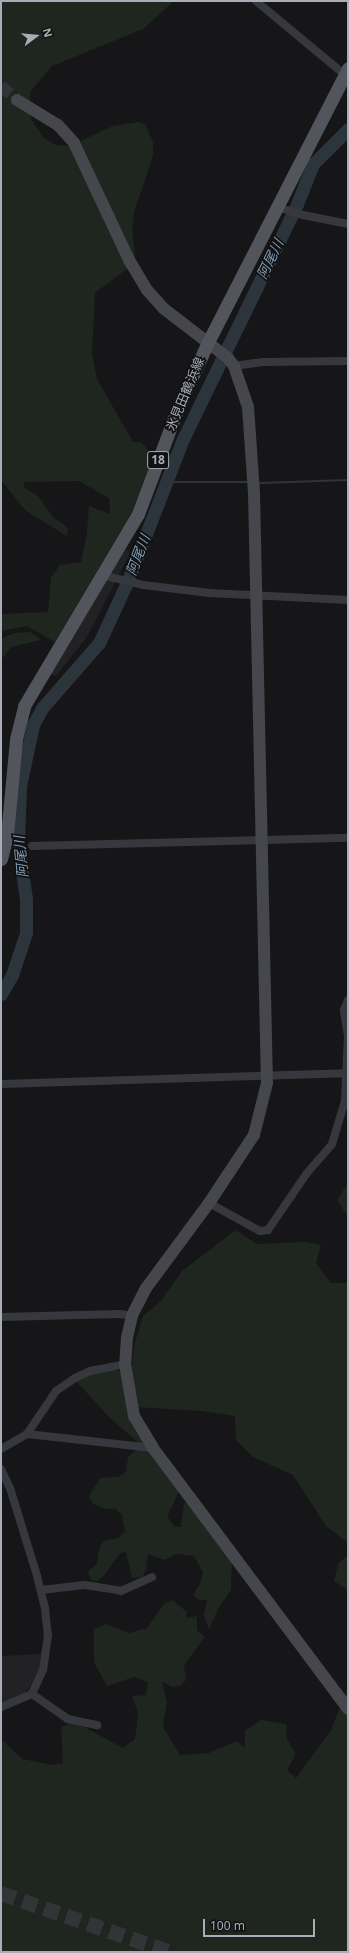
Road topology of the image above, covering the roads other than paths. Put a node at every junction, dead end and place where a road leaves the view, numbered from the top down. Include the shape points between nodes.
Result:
1 (256, 1) edge
2 (347, 72) edge
3 (17, 100) tunnel mouth
4 (281, 208) junction
5 (348, 224) edge
6 (212, 345) junction
7 (348, 361) edge
8 (231, 362) junction
9 (107, 577) junction
10 (257, 596) junction
11 (348, 600) edge
12 (348, 838) edge
13 (262, 840) junction
14 (32, 846) dead end
15 (1, 858) edge
16 (348, 1000) edge
17 (347, 1072) junction
18 (268, 1075) junction
19 (1, 1084) edge
20 (209, 1203) junction
21 (132, 1316) junction
22 (1, 1317) edge
23 (125, 1364) junction
24 (27, 1434) junction
25 (153, 1448) junction
26 (1, 1449) edge
27 (1, 1469) edge
28 (152, 1577) dead end
29 (41, 1590) junction
30 (32, 1694) junction
31 (1, 1707) edge
32 (348, 1709) edge
33 (97, 1725) dead end

1 - 2 street
2 - 4 main road, 氷見田鶴浜線 / 18
3 - 6 street via 58,125 74,143 129,260 147,290 163,308
4 - 5 street
4 - 6 main road, 氷見田鶴浜線 / 18
6 - 8 street
6 - 9 main road, 氷見田鶴浜線 / 18 via 176,410 146,500
7 - 8 street
8 - 10 street via 248,407 251,432
9 - 10 street via 136,583
9 - 15 main road, 氷見田鶴浜線 / 18 via 24,706 16,738 7,835
10 - 11 street
10 - 13 street
12 - 13 street
13 - 14 street
13 - 18 street
16 - 17 street via 344,1010 348,1036
17 - 18 street
17 - 20 street via 344,1106 332,1144 307,1173 268,1230 260,1231
18 - 19 street
18 - 20 street via 265,1098 254,1135
20 - 21 street via 146,1288
21 - 22 street via 120,1314
21 - 23 street
23 - 24 street via 90,1371 56,1391
23 - 25 street via 134,1416
24 - 25 street
24 - 26 street
25 - 32 street
27 - 29 street via 10,1488
28 - 29 street via 122,1591 85,1585
29 - 30 street via 48,1635 43,1670
30 - 31 street
30 - 33 street via 68,1719

